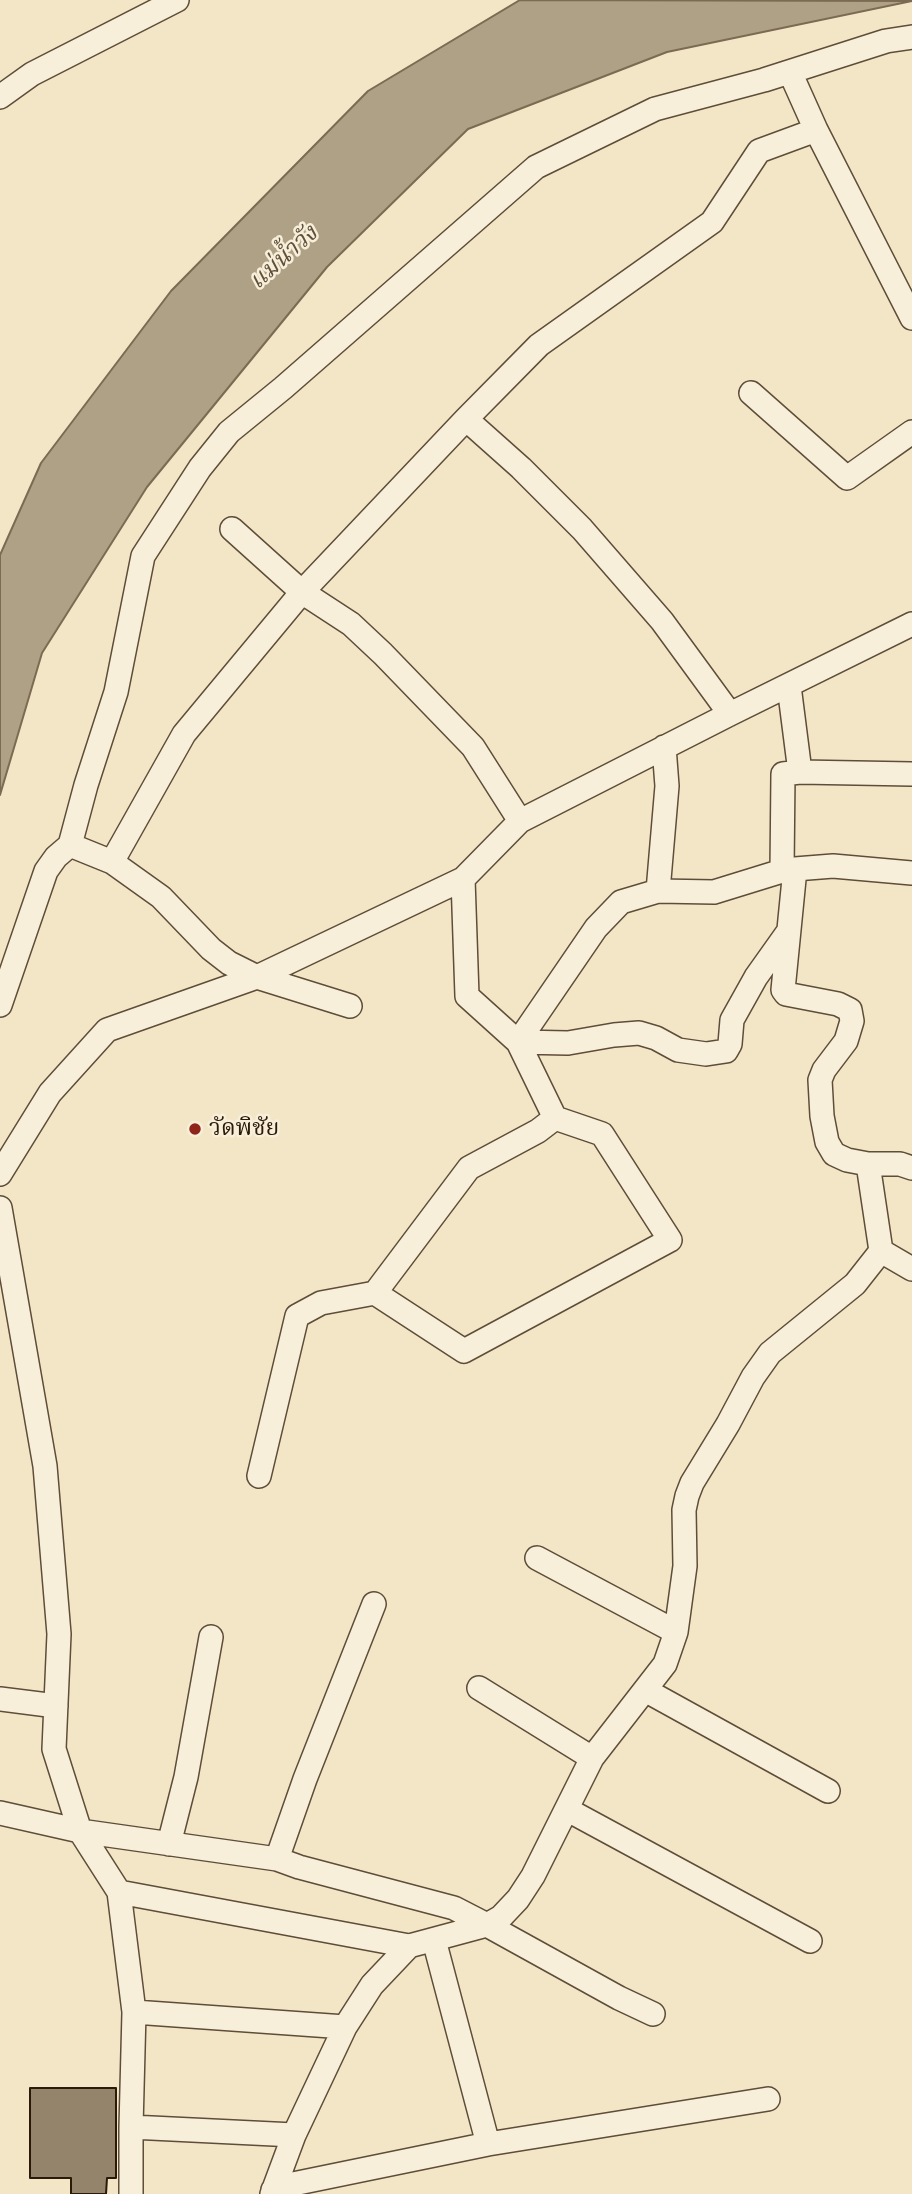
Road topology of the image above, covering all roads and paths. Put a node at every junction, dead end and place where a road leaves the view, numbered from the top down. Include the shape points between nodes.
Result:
1 (177, 0) edge
2 (912, 37) edge
3 (790, 72) junction
4 (0, 97) edge
5 (816, 130) junction
6 (912, 318) edge
7 (751, 393) dead end
8 (466, 419) junction
9 (912, 432) edge
10 (232, 529) dead end
11 (302, 592) junction
12 (912, 624) edge
13 (789, 686) junction
14 (730, 714) junction
15 (664, 747) junction
16 (800, 772) junction
17 (912, 774) edge
18 (520, 821) junction
19 (70, 845) junction
20 (112, 862) junction
21 (788, 870) junction
22 (912, 873) edge
23 (463, 879) junction
24 (658, 891) junction
25 (788, 932) junction
26 (257, 977) junction
27 (0, 1005) edge
28 (350, 1006) dead end
29 (518, 1042) junction
30 (555, 1118) junction
31 (868, 1164) junction
32 (912, 1168) edge
33 (0, 1174) edge
34 (0, 1208) edge
35 (881, 1251) junction
36 (912, 1269) edge
37 (375, 1293) junction
38 (259, 1476) dead end
39 (537, 1558) dead end
40 (374, 1604) dead end
41 (676, 1632) junction
42 (211, 1637) dead end
43 (479, 1688) dead end
44 (645, 1690) junction
45 (0, 1699) edge
46 (55, 1706) junction
47 (592, 1758) junction
48 (828, 1791) dead end
49 (568, 1810) junction
50 (0, 1813) edge
51 (80, 1831) junction
52 (169, 1844) junction
53 (277, 1859) junction
54 (119, 1892) junction
55 (487, 1925) junction
56 (434, 1940) junction
57 (810, 1941) dead end
58 (409, 1946) junction
59 (134, 2012) junction
60 (653, 2014) dead end
61 (345, 2027) junction
62 (768, 2099) dead end
63 (131, 2127) junction
64 (294, 2136) junction
65 (488, 2144) junction
66 (272, 2192) edge
67 (131, 2194) edge

1 - 4 street via 32,74
2 - 3 street
3 - 5 street
3 - 19 street via 655,109 536,167 229,432 143,556 116,692
5 - 6 street
5 - 8 street via 760,151 712,222 539,345
7 - 9 street via 847,478
8 - 11 street
8 - 14 street via 582,529 662,621
10 - 11 street
11 - 18 street via 351,624 473,747
11 - 20 street via 184,734
12 - 13 street
13 - 14 street
13 - 16 street
14 - 15 street
15 - 18 street
15 - 24 street via 667,795
16 - 17 street
16 - 21 street via 783,774
18 - 23 street
19 - 20 street
19 - 27 street via 46,871
20 - 26 street via 161,897 219,956
21 - 22 street via 833,866
21 - 24 street via 714,892
21 - 25 street
23 - 26 street
23 - 29 street via 467,996
24 - 29 street via 621,902 596,928
25 - 29 street via 732,1020 726,1051 678,1050 639,1033 568,1043
25 - 31 street via 784,992 849,1010 852,1021 846,1041 820,1080 822,1116 834,1154
26 - 28 street
26 - 33 street via 107,1030 50,1093
29 - 30 street
30 - 37 street via 469,1168
30 - 37 street via 602,1135 670,1240 464,1351
31 - 32 street
31 - 35 street
34 - 46 street via 45,1466 59,1634
35 - 36 street
35 - 41 street via 855,1284 770,1353 692,1483 684,1510 685,1566
37 - 38 street via 321,1303 297,1316
39 - 41 street
40 - 53 street
41 - 44 street via 665,1664
42 - 52 street
43 - 47 street
44 - 47 street
44 - 48 street
45 - 46 street
46 - 51 street via 54,1749
47 - 49 street
49 - 55 street via 518,1899
49 - 57 street
50 - 51 street
51 - 52 street
51 - 54 street
52 - 53 street
53 - 55 street via 454,1908
54 - 58 street
54 - 59 street
55 - 56 street
55 - 60 street
56 - 58 street
56 - 65 street
58 - 61 street via 372,1985
59 - 61 street
59 - 63 street
61 - 64 street
62 - 65 street
63 - 64 street
63 - 67 street
64 - 66 street
65 - 66 street

